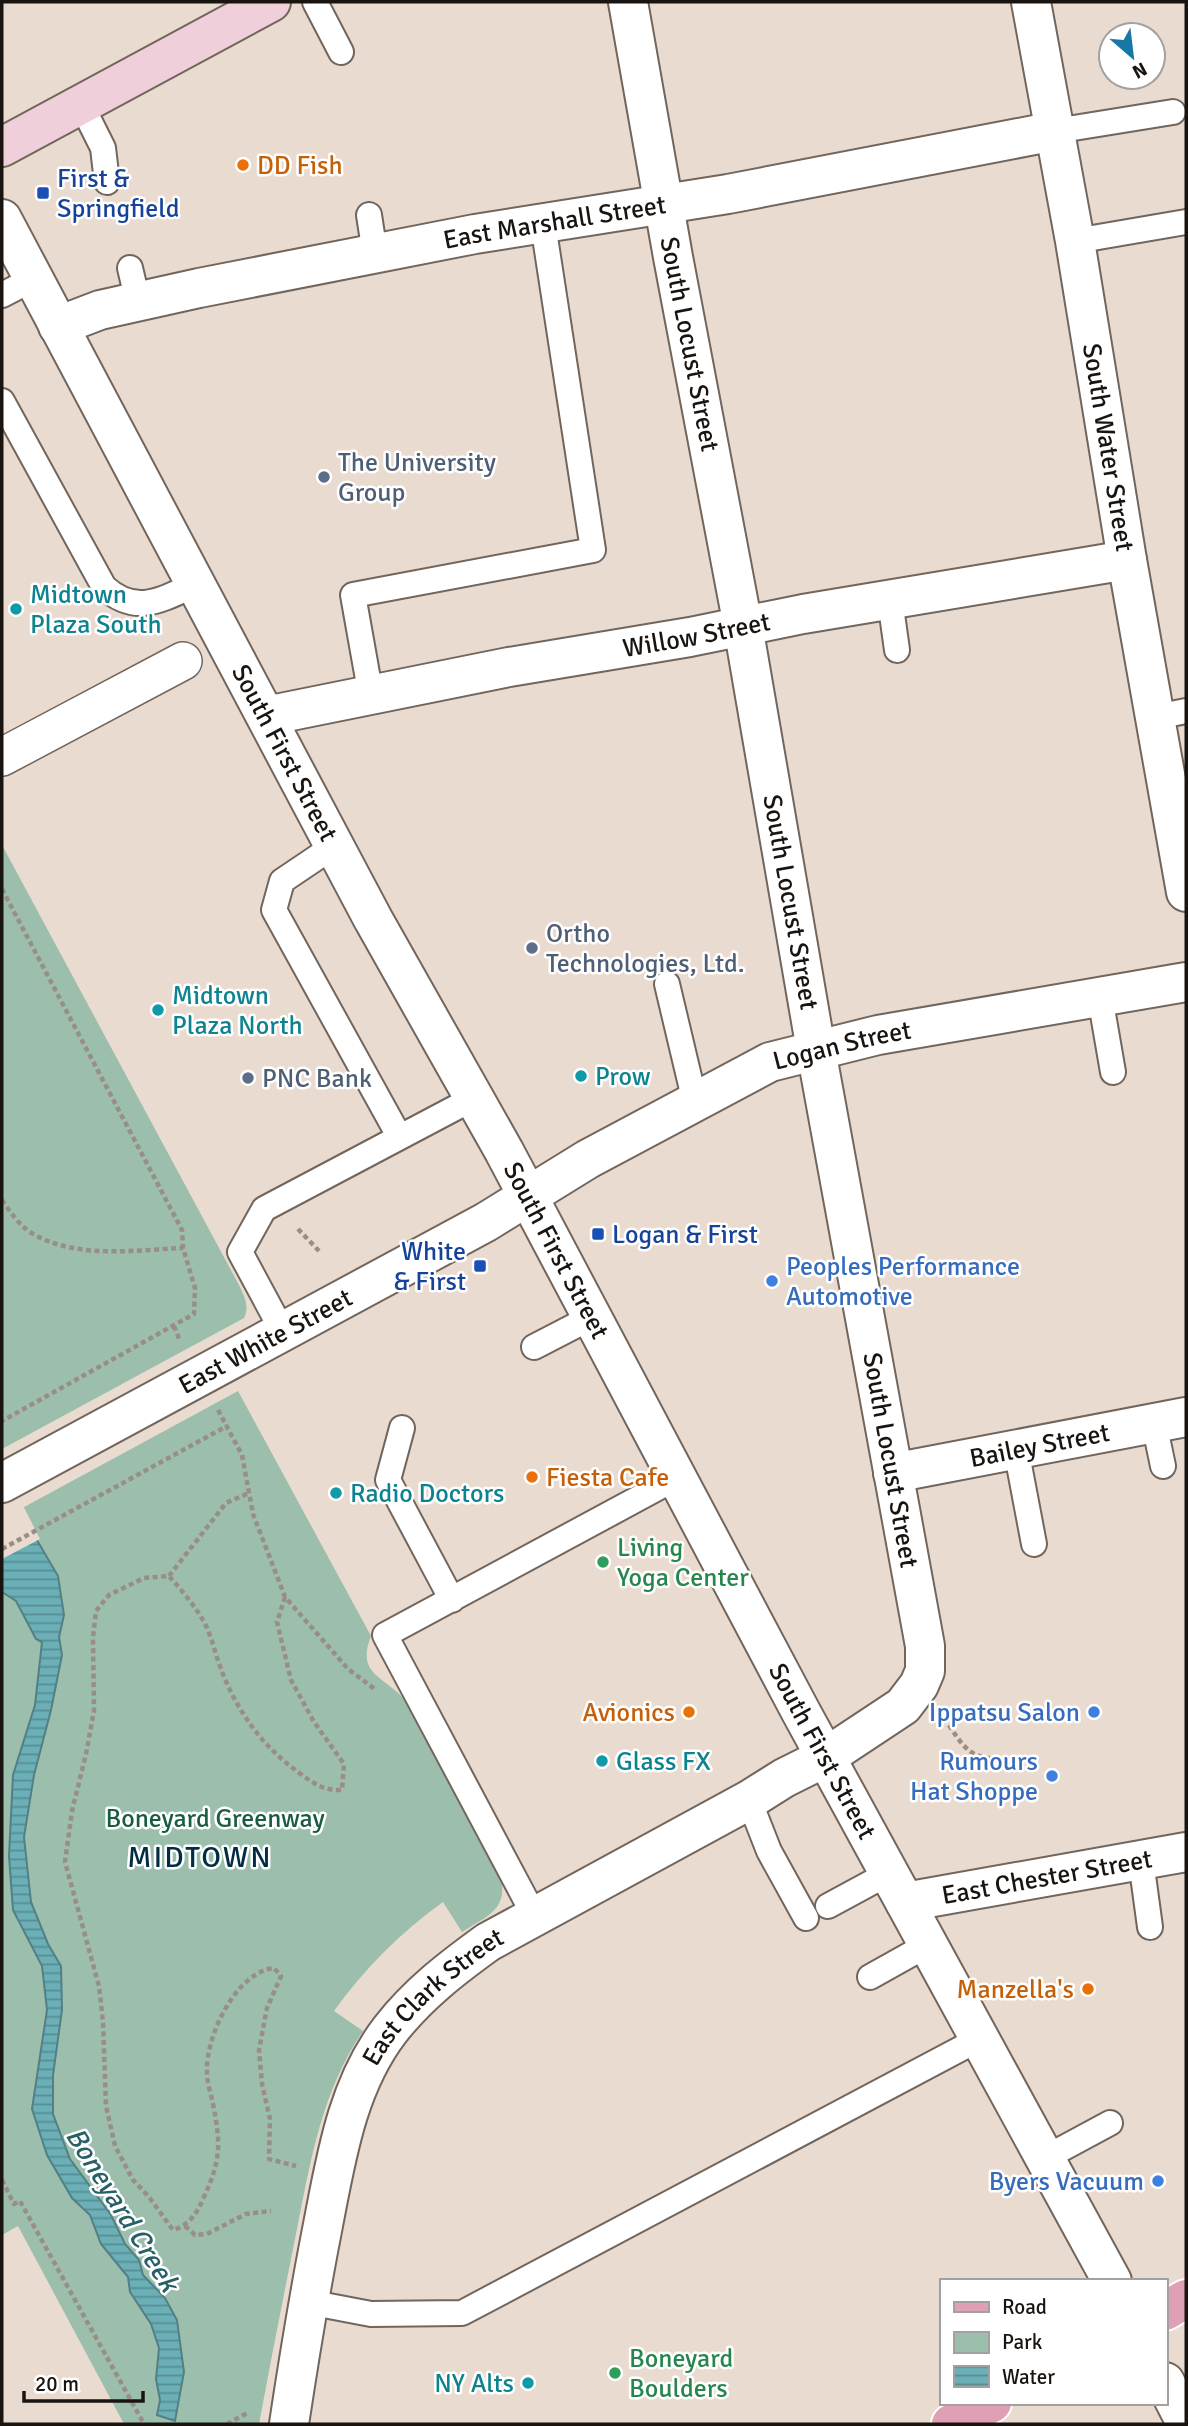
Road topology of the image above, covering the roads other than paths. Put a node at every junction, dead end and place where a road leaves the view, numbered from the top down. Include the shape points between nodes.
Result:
1 (271, 2) edge
2 (315, 2) edge
3 (628, 2) edge
4 (1039, 6) edge
5 (341, 52) dead end
6 (81, 104) junction
7 (1173, 112) dead end
8 (1055, 131) junction
9 (2, 147) edge
10 (107, 182) dead end
11 (664, 205) junction
12 (369, 215) dead end
13 (2, 219) edge
14 (1186, 222) edge
15 (543, 224) junction
16 (1075, 242) junction
17 (375, 254) junction
18 (17, 287) edge
19 (58, 326) junction
20 (2, 401) edge
21 (1127, 560) junction
22 (196, 584) junction
23 (890, 600) junction
24 (743, 626) junction
25 (897, 650) dead end
26 (183, 661) dead end
27 (371, 696) junction
28 (1171, 714) edge
29 (266, 716) junction
30 (2, 757) edge
31 (334, 846) junction
32 (1186, 892) edge
33 (1186, 982) edge
34 (667, 984) dead end
35 (1100, 997) junction
36 (816, 1050) junction
37 (1113, 1072) dead end
38 (474, 1098) junction
39 (695, 1102) junction
40 (399, 1136) junction
41 (527, 1195) junction
42 (592, 1317) junction
43 (283, 1332) junction
44 (534, 1347) dead end
45 (1170, 1420) edge
46 (401, 1428) dead end
47 (1016, 1449) junction
48 (1163, 1466) dead end
49 (893, 1473) junction
50 (676, 1478) junction
51 (2, 1483) edge
52 (1034, 1544) dead end
53 (452, 1600) junction
54 (825, 1757) junction
55 (749, 1800) junction
56 (1186, 1852) edge
57 (1141, 1861) junction
58 (897, 1888) junction
59 (828, 1906) dead end
60 (535, 1917) junction
61 (806, 1918) dead end
62 (1150, 1927) dead end
63 (929, 1944) junction
64 (870, 1978) dead end
65 (981, 2038) junction
66 (1110, 2123) dead end
67 (1045, 2158) junction
68 (1111, 2279) edge
69 (1186, 2299) edge
70 (308, 2302) junction
71 (1167, 2310) edge
72 (1167, 2386) edge
73 (988, 2405) edge
74 (1186, 2423) edge
75 (289, 2424) edge
76 (951, 2424) edge

1 - 6 main road
2 - 5 lane
3 - 11 street, South Locust Street
4 - 8 street, South Water Street
6 - 9 main road
6 - 10 lane via 103,148
7 - 8 lane
8 - 11 street, East Marshall Street
8 - 16 street, South Water Street
11 - 15 street, East Marshall Street
11 - 24 street, South Locust Street
12 - 17 lane
13 - 18 street, South First Street
14 - 16 lane
15 - 17 street, East Marshall Street
15 - 27 lane via 593,550 354,595
16 - 21 street, South Water Street
17 - 19 street, East Marshall Street via 134,285 100,310
18 - 19 street, South First Street
19 - 22 street, South First Street
20 - 22 lane via 111,593 130,604 165,598
21 - 23 street, Willow Street
21 - 28 street, South Water Street
22 - 29 street, South First Street
23 - 24 street, Willow Street
23 - 25 lane
24 - 27 street, Willow Street
24 - 36 street, South Locust Street
26 - 30 street
27 - 29 street, Willow Street
28 - 32 street, South Water Street
29 - 31 street, South First Street
31 - 38 street, South First Street
31 - 40 lane via 282,881 274,909
33 - 35 street, Logan Street
34 - 39 lane
35 - 36 street, Logan Street
35 - 37 lane
36 - 39 street, Logan Street via 770,1062
36 - 49 street, South Locust Street
38 - 40 lane
38 - 41 street, South First Street
39 - 41 street, Logan Street
40 - 43 lane via 264,1209 240,1252
41 - 42 street, South First Street
41 - 43 street, East White Street
42 - 44 lane
42 - 50 street, South First Street
43 - 51 street, East White Street
45 - 47 street, Bailey Street
45 - 48 lane
46 - 53 lane via 387,1480
47 - 49 street, Bailey Street
47 - 52 lane
49 - 54 street, South Locust Street via 925,1646 925,1671 903,1706
50 - 53 lane
50 - 54 street, South First Street
53 - 60 lane via 385,1634
54 - 55 street, East Clark Street
54 - 58 street, South First Street
55 - 60 street, East Clark Street
55 - 61 lane via 769,1851
56 - 57 street, East Chester Street
57 - 58 street, East Chester Street
57 - 62 lane
58 - 59 lane
58 - 63 street, South First Street
60 - 70 street, East Clark Street via 488,1942 423,1993 389,2032 365,2071 337,2150
63 - 64 lane
63 - 65 street, South First Street
65 - 67 street, South First Street
65 - 70 lane via 462,2313 372,2314
66 - 67 lane
67 - 68 street, South First Street
69 - 71 main road
70 - 75 street, East Clark Street
72 - 74 street
73 - 76 main road

